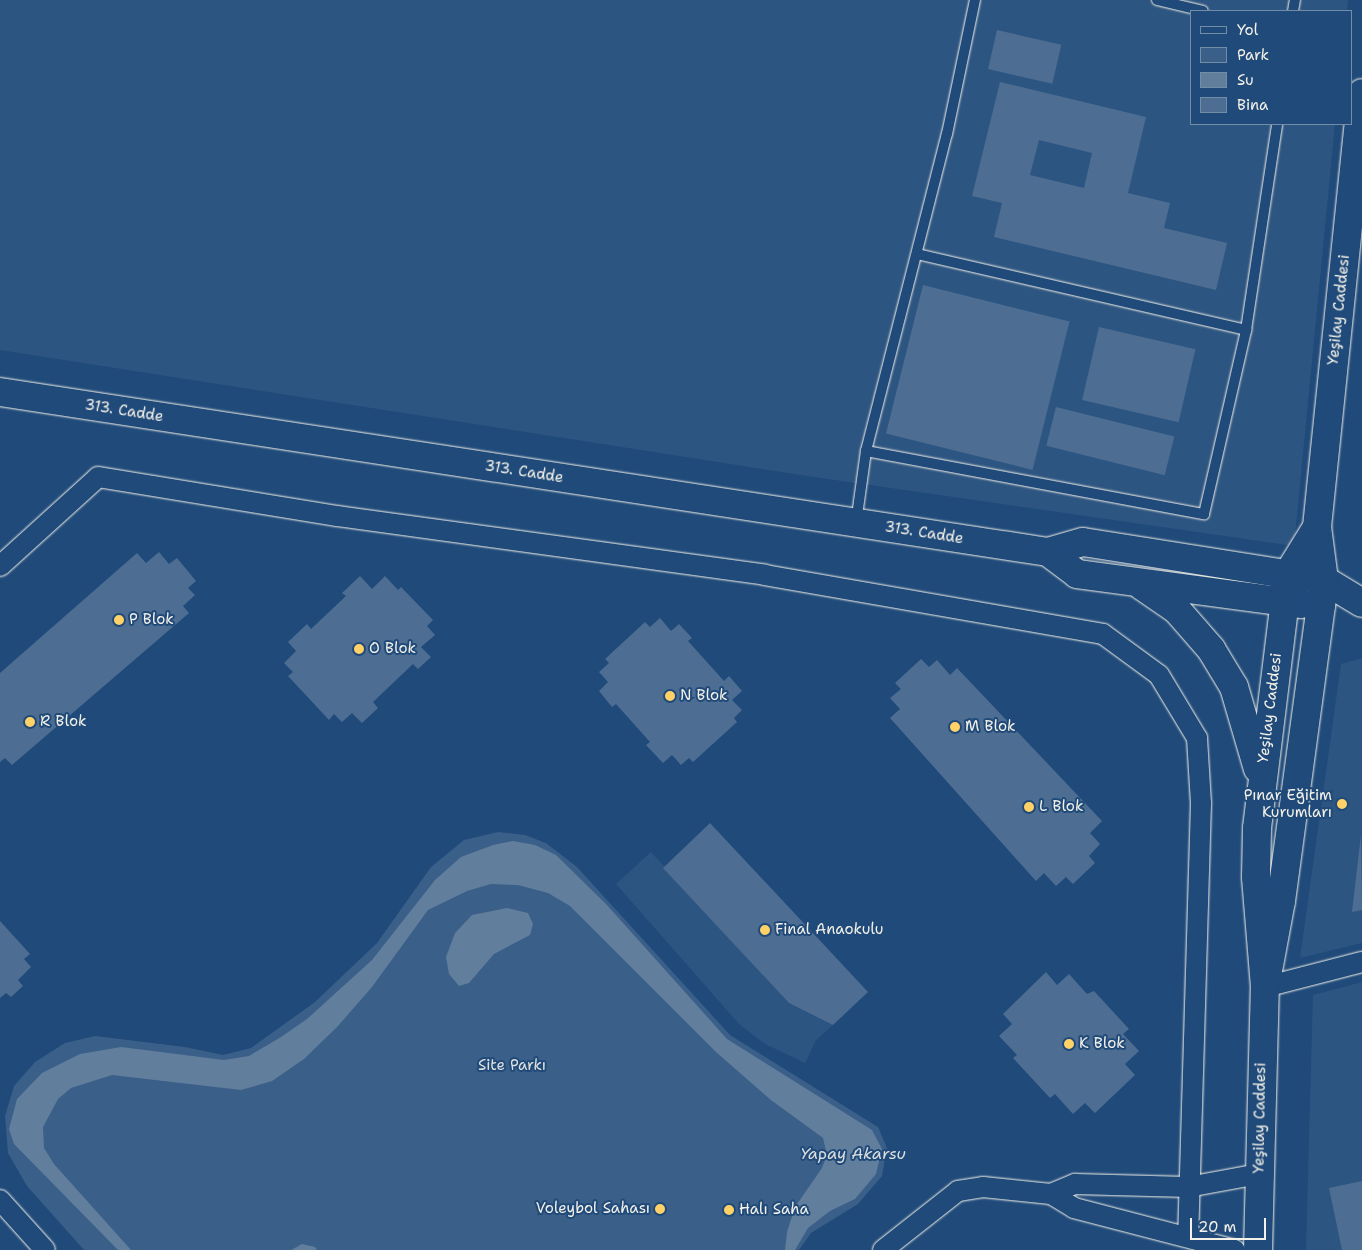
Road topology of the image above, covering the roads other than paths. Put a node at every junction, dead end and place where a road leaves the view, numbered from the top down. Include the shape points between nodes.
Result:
1 (975, 0) edge
2 (1157, 0) edge
3 (1199, 10) edge
4 (1362, 93) edge
5 (1277, 125) edge
6 (916, 254) junction
7 (1246, 330) junction
8 (0, 392) edge
9 (866, 451) junction
10 (856, 523) junction
11 (1048, 552) junction
12 (0, 566) edge
13 (1139, 583) junction
14 (1304, 591) junction
15 (1362, 604) edge
16 (1261, 780) junction
17 (1362, 962) edge
18 (1265, 987) junction
19 (1259, 1174) junction
20 (1188, 1187) junction
21 (1051, 1194) junction
22 (0, 1200) edge
23 (1188, 1237) junction
24 (45, 1250) edge
25 (883, 1250) edge
26 (1235, 1250) edge
27 (1258, 1250) edge

1 - 6 lane via 947,134
2 - 3 lane
4 - 14 main road, Yeşilay Caddesi via 1317,527
5 - 7 lane
6 - 7 lane
6 - 9 lane
7 - 9 lane via 1204,514
8 - 10 main road, 313. Cadde
9 - 10 lane
10 - 11 main road, 313. Cadde
11 - 13 main road, 313. Cadde via 1077,574
11 - 14 main road, 313. Cadde via 1083,542
12 - 20 street via 98,476 337,516 765,576 1103,634 1159,675 1197,738 1201,803
13 - 14 main road, 313. Cadde
13 - 16 main road via 1177,610 1211,649 1234,687
14 - 15 main road
14 - 16 main road, Yeşilay Caddesi
14 - 18 main road, Yeşilay Caddesi via 1281,901
16 - 18 main road, Yeşilay Caddesi via 1256,877
17 - 18 street
18 - 19 main road, Yeşilay Caddesi
19 - 20 street
19 - 27 main road, Yeşilay Caddesi
20 - 21 street via 1075,1184
20 - 23 street
21 - 23 street via 1074,1208
21 - 25 street via 983,1187 958,1191
22 - 24 street
23 - 26 street

